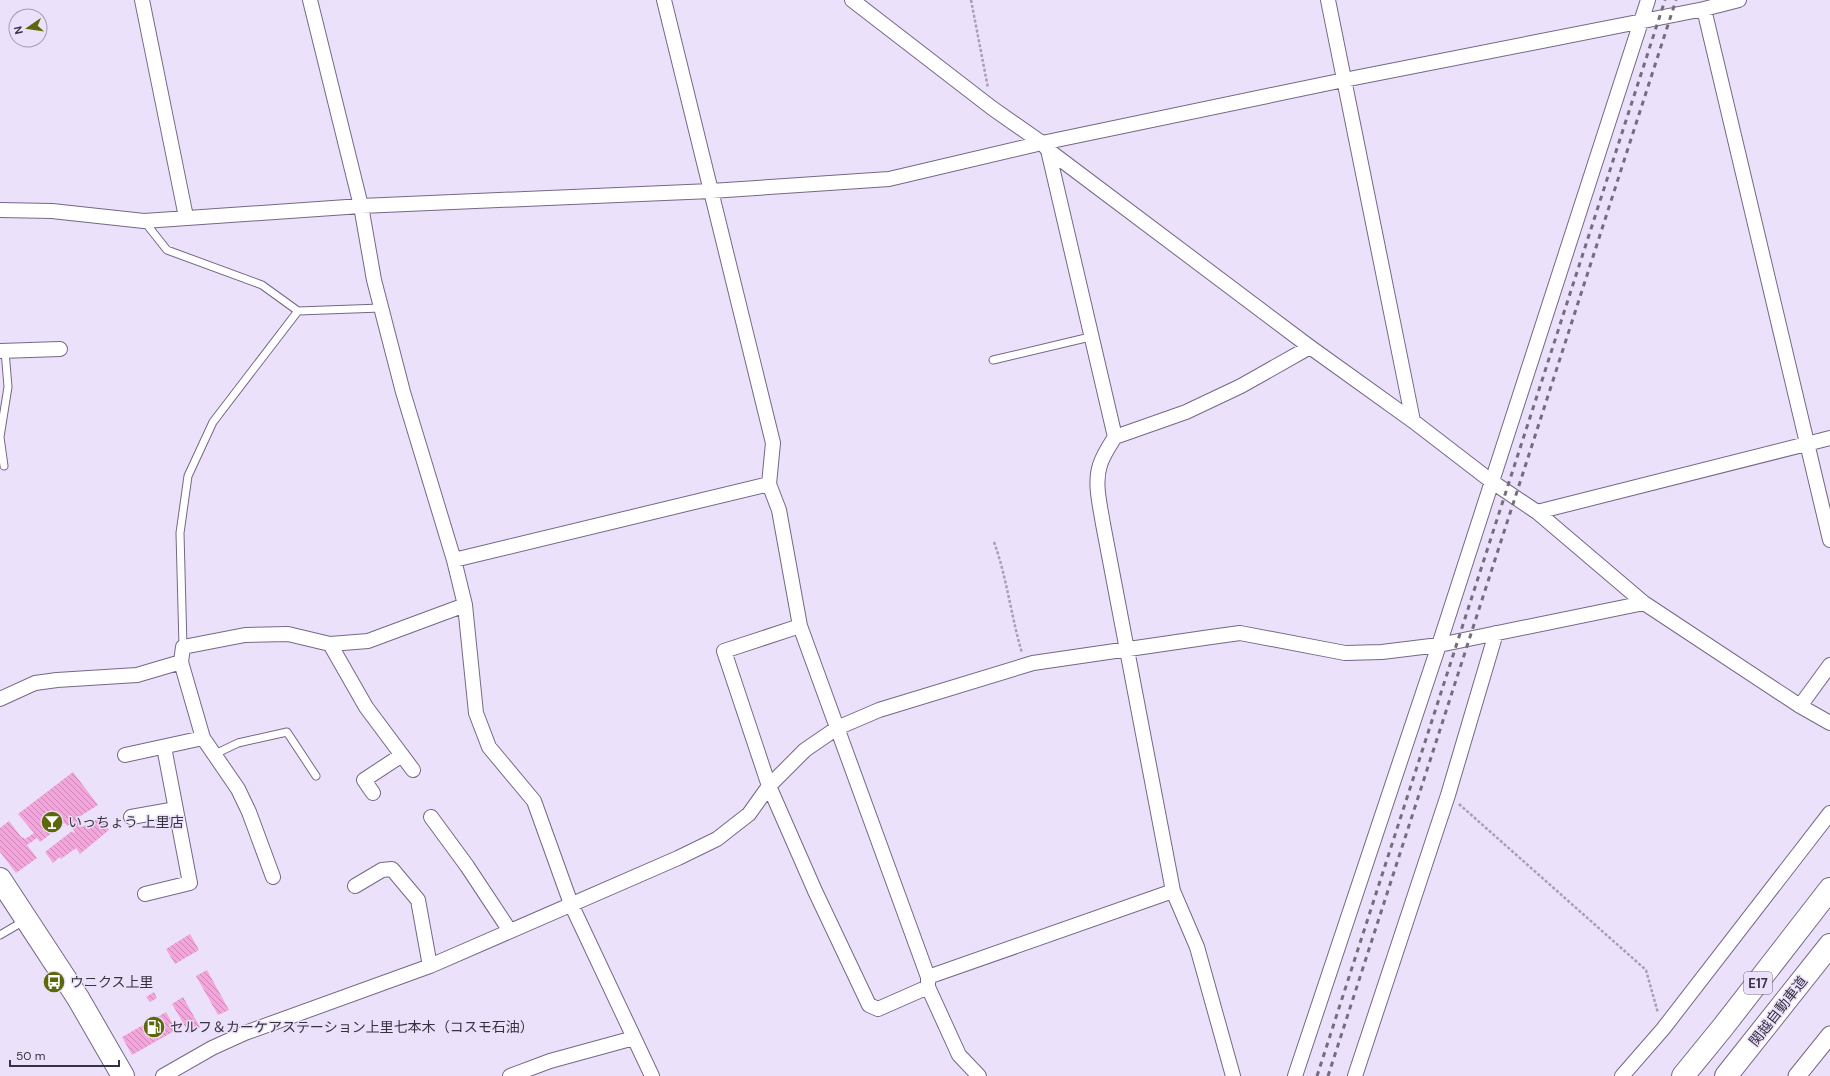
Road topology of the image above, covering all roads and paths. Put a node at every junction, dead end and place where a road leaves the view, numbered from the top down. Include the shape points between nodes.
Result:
1 (142, 0) edge
2 (310, 0) edge
3 (664, 0) edge
4 (852, 0) edge
5 (970, 0) edge
6 (1328, 0) edge
7 (1648, 0) edge
8 (1739, 0) edge
9 (1704, 8) junction
10 (1641, 20) junction
11 (1344, 80) junction
12 (992, 108) junction
13 (1045, 147) junction
14 (711, 191) junction
15 (361, 206) junction
16 (0, 210) edge
17 (186, 217) junction
18 (144, 221) junction
19 (381, 308) junction
20 (298, 311) junction
21 (1090, 337) junction
22 (1310, 347) junction
23 (60, 349) dead end
24 (3, 351) edge
25 (993, 360) dead end
26 (1413, 420) junction
27 (1115, 436) junction
28 (1830, 438) edge
29 (1806, 444) junction
30 (4, 466) dead end
31 (1491, 481) junction
32 (769, 484) junction
33 (1537, 512) junction
34 (1830, 540) edge
35 (994, 542) dead end
36 (454, 560) junction
37 (1644, 603) junction
38 (465, 605) junction
39 (800, 626) junction
40 (1496, 633) junction
41 (330, 644) junction
42 (1439, 645) junction
43 (184, 647) junction
44 (1126, 649) junction
45 (181, 662) junction
46 (1830, 665) edge
47 (1026, 666) junction
48 (0, 698) edge
49 (1800, 706) junction
50 (1830, 723) edge
51 (837, 728) junction
52 (203, 738) junction
53 (164, 747) junction
54 (215, 754) junction
55 (124, 755) dead end
56 (402, 756) junction
57 (413, 770) dead end
58 (316, 776) dead end
59 (769, 786) junction
60 (373, 793) dead end
61 (1448, 795) junction
62 (176, 809) junction
63 (1830, 814) edge
64 (131, 817) dead end
65 (431, 817) dead end
66 (273, 877) dead end
67 (0, 879) edge
68 (355, 886) dead end
69 (1830, 889) edge
70 (1173, 891) junction
71 (145, 894) dead end
72 (571, 904) junction
73 (27, 919) junction
74 (510, 931) junction
75 (0, 934) edge
76 (1830, 944) edge
77 (430, 966) junction
78 (928, 982) junction
79 (1663, 1029) junction
80 (1830, 1035) edge
81 (634, 1038) junction
82 (123, 1076) edge
83 (163, 1076) edge
84 (510, 1076) edge
85 (652, 1076) edge
86 (979, 1076) edge
87 (1233, 1076) edge
88 (1295, 1076) edge
89 (1355, 1076) edge
90 (1622, 1076) edge
91 (1683, 1076) edge
92 (1726, 1076) edge
93 (1797, 1076) edge

1 - 17 street
2 - 15 street
3 - 14 street
4 - 12 street
5 - 12 path
6 - 11 street
7 - 10 street
8 - 9 street
9 - 10 street
9 - 29 street
10 - 11 street
10 - 31 street
11 - 13 street
11 - 26 street
12 - 13 street
13 - 14 street via 889,179
13 - 21 street
13 - 22 street
14 - 15 street
14 - 32 street via 773,443
15 - 17 street
15 - 19 street
16 - 18 street via 52,211
17 - 18 street
18 - 20 lane via 167,250 262,284
19 - 20 lane
19 - 36 street via 403,392
20 - 43 lane via 213,422 188,476 180,533
21 - 25 lane
21 - 27 street
22 - 26 street
22 - 27 street via 1241,386 1186,412
23 - 24 street
24 - 30 lane via 8,387 0,437
26 - 31 street
27 - 44 street via 1100,463 1098,484
28 - 29 street
29 - 33 street
29 - 34 street
31 - 33 street
31 - 42 street
32 - 36 street
32 - 39 street via 779,510
33 - 37 street
35 - 47 path
36 - 38 street
37 - 40 street
37 - 49 street
38 - 41 street via 368,641
38 - 72 street via 476,713 490,747 534,801
39 - 51 street
39 - 59 street via 724,652
40 - 42 street
40 - 61 street
41 - 43 street via 288,634 245,635
41 - 56 street via 366,707
42 - 44 street via 1382,652 1345,653 1240,633
42 - 88 street
43 - 45 street
44 - 47 street
44 - 70 street
45 - 48 street via 137,675 35,683
45 - 52 street
46 - 49 street
47 - 51 street via 879,710
49 - 50 street
51 - 59 street via 805,750
51 - 78 street
52 - 53 street
52 - 54 street
53 - 55 street
53 - 62 street
54 - 58 lane via 238,743 287,732
54 - 66 street via 238,789 249,812
56 - 57 street
56 - 60 street via 364,780
59 - 72 street via 749,814 717,839
59 - 78 street via 869,1005 878,1009
61 - 79 path via 1646,970
61 - 89 street
62 - 64 street
62 - 71 street via 190,883
63 - 79 street
65 - 74 street
67 - 73 main road
68 - 77 street via 382,870 392,869 418,900
69 - 91 main road, E17
70 - 78 street
70 - 87 street via 1197,947
72 - 74 street
72 - 81 street
73 - 75 lane
73 - 82 main road via 78,998
74 - 77 street
76 - 92 main road, 関越自動車道 / E17
77 - 83 street via 245,1033 212,1048
78 - 86 street via 959,1055
79 - 90 street
80 - 93 street
81 - 84 street
81 - 85 street

